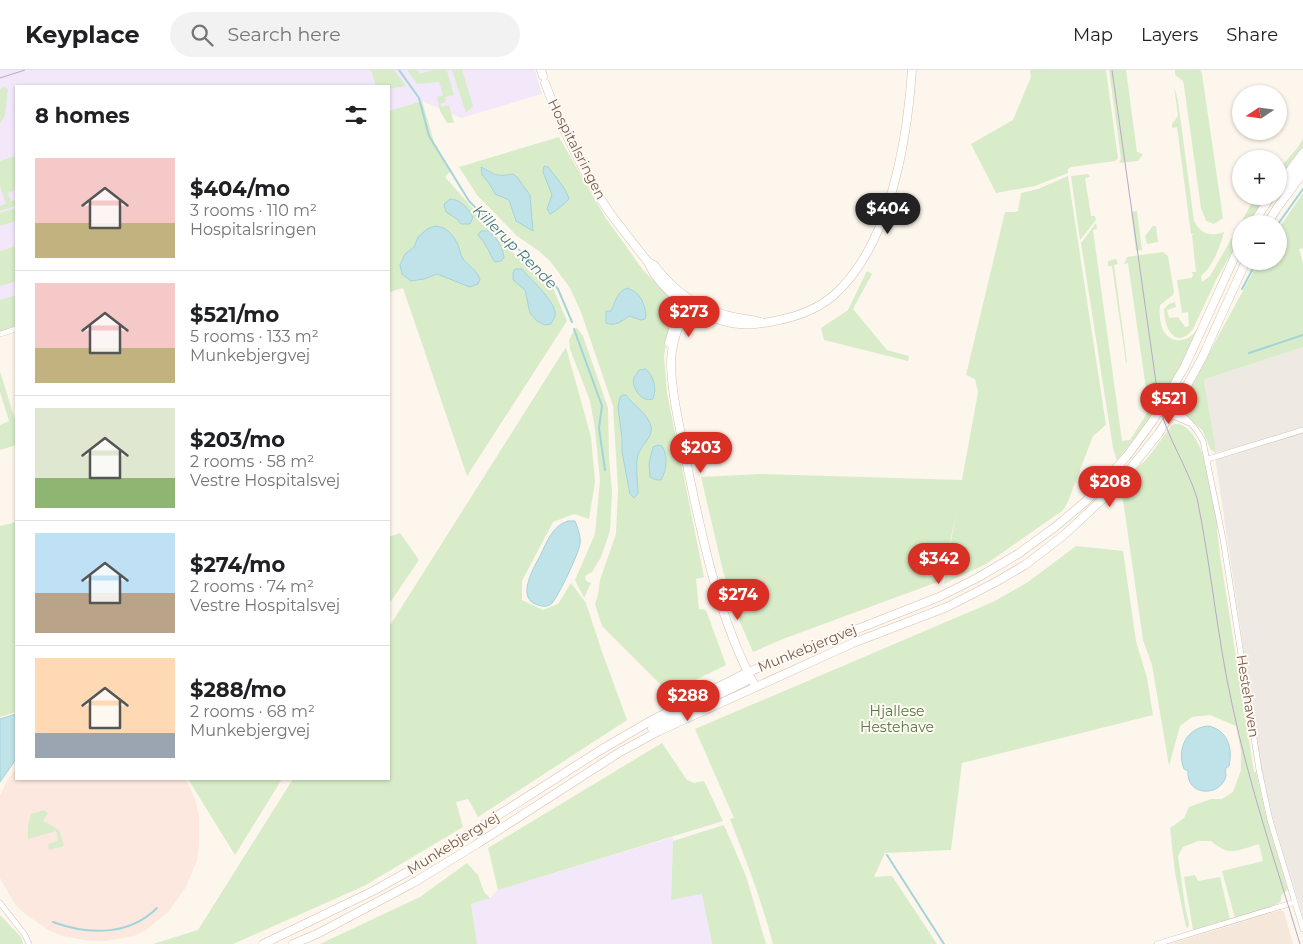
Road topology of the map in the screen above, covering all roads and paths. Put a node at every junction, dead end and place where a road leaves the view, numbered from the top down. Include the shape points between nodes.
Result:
1 (912, 70) edge
2 (543, 76) edge
3 (1303, 153) edge
4 (1303, 164) edge
5 (1303, 173) edge
6 (1287, 174) edge
7 (1277, 208) junction
8 (1273, 215) edge
9 (1232, 263) edge
10 (1242, 270) edge
11 (686, 302) junction
12 (721, 321) junction
13 (762, 322) junction
14 (15, 329) edge
15 (0, 334) edge
16 (672, 376) junction
17 (1163, 405) junction
18 (1172, 412) junction
19 (1303, 430) edge
20 (1208, 459) junction
21 (748, 672) junction
22 (755, 686) junction
23 (600, 765) junction
24 (0, 902) edge
25 (1295, 902) junction
26 (1303, 929) edge
27 (29, 944) edge
28 (263, 944) edge
29 (293, 944) edge
30 (1157, 944) edge

1 - 13 street, Hospitalsringen via 898,170 877,232 861,265 834,296 816,307 784,319
2 - 11 street, Hospitalsringen via 564,131 606,208 662,284
3 - 6 street
4 - 7 street via 1280,196
5 - 7 street
7 - 8 street
9 - 17 street, Munkebjergvej via 1185,366
10 - 18 street, Munkebjergvej via 1202,358
11 - 12 street, Hospitalsringen
11 - 13 street, Hospitalsringen
11 - 16 street via 674,342
12 - 13 street, Hospitalsringen via 742,325
12 - 16 street via 696,316 686,319 677,341
14 - 15 street
16 - 21 street via 679,425 711,576
17 - 18 street, Hestehaven
17 - 21 street, Munkebjergvej via 1127,456 1086,501 1018,554 939,597
18 - 20 street, Hestehaven via 1191,424 1203,441
18 - 22 street, Munkebjergvej via 1148,447 1107,495 1064,535 1025,565 947,607
19 - 20 street
20 - 25 street, Hestehaven via 1259,770 1270,820
21 - 22 street
21 - 23 street via 745,682 625,745
21 - 28 street, Munkebjergvej via 652,720 404,873
22 - 23 street, Munkebjergvej via 678,722
23 - 29 street, Munkebjergvej via 413,883
24 - 27 street
25 - 26 street, Hestehaven
25 - 30 street

